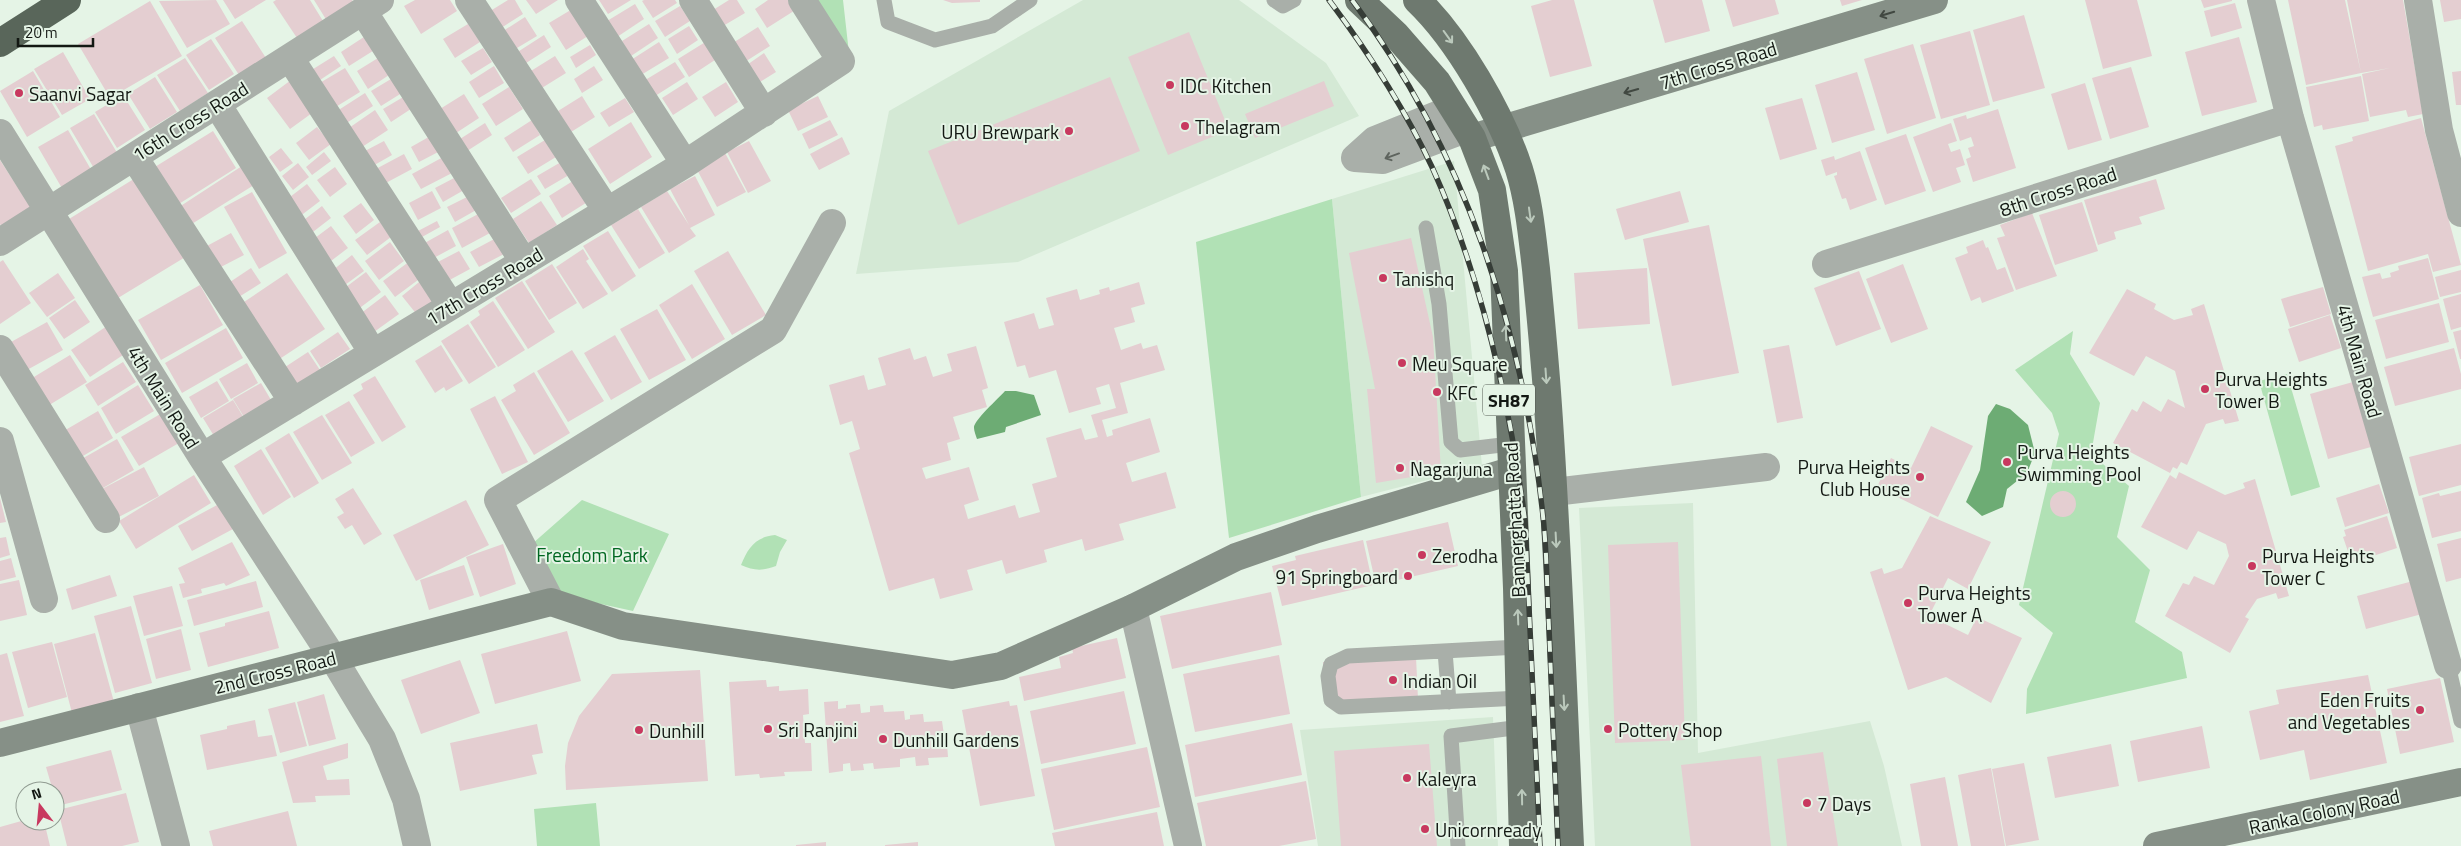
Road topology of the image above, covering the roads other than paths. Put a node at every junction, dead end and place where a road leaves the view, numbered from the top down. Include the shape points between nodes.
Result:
1 (67, 0) edge
2 (469, 0) edge
3 (579, 0) edge
4 (693, 0) edge
5 (802, 0) edge
6 (884, 0) edge
7 (1030, 0) edge
8 (1274, 0) edge
9 (1294, 0) edge
10 (1359, 0) edge
11 (1417, 0) edge
12 (1934, 0) edge
13 (2261, 0) edge
14 (2418, 0) edge
15 (372, 5) edge
16 (0, 43) edge
17 (290, 58) junction
18 (217, 104) junction
19 (764, 112) junction
20 (2290, 118) junction
21 (1463, 125) junction
22 (1503, 129) junction
23 (0, 133) edge
24 (134, 156) junction
25 (685, 164) junction
26 (49, 210) junction
27 (607, 211) junction
28 (2461, 213) edge
29 (832, 223) dead end
30 (1426, 228) dead end
31 (0, 242) edge
32 (524, 262) junction
33 (1826, 264) dead end
34 (452, 306) junction
35 (0, 349) edge
36 (373, 353) junction
37 (293, 402) junction
38 (0, 441) edge
39 (1510, 444) junction
40 (202, 457) junction
41 (1766, 467) dead end
42 (1512, 471) junction
43 (1554, 492) junction
44 (106, 519) dead end
45 (44, 599) dead end
46 (551, 602) junction
47 (1134, 608) junction
48 (1519, 647) junction
49 (1445, 651) junction
50 (333, 658) junction
51 (2448, 665) joint
52 (1520, 698) junction
53 (1448, 702) junction
54 (139, 707) junction
55 (2461, 721) edge
56 (1521, 728) junction
57 (0, 743) edge
58 (2461, 782) edge
59 (176, 846) edge
60 (417, 846) edge
61 (1188, 846) edge
62 (1458, 846) edge
63 (1523, 846) edge
64 (1570, 846) edge
65 (2157, 846) edge

1 - 16 highway
2 - 27 street
3 - 25 street
4 - 19 street
5 - 19 street, 17th Cross Road via 841,61
6 - 7 lane via 888,22 935,40 992,26
8 - 9 lane via 1283,6
21 -> 10 main road, Bannerghatta Road / SH87 via 1437,82 1396,35
11 -> 22 main road, SH87 via 1471,70
12 -> 22 street, 7th Cross Road
13 - 20 street, 4th Main Road
14 - 28 street via 2439,130
15 - 17 street, 16th Cross Road
15 - 32 street
17 - 18 street, 16th Cross Road
17 - 34 street
18 - 24 street, 16th Cross Road
18 - 36 street
19 - 25 street, 17th Cross Road
20 - 33 street, 8th Cross Road
20 - 51 street, 4th Main Road
21 - 22 street, 7th Cross Road
39 -> 21 main road, Bannerghatta Road / SH87 via 1504,271 1492,190
22 -> 43 main road, SH87 via 1519,168 1530,211
23 - 26 street, 4th Main Road
24 - 26 street, 16th Cross Road
24 - 37 street
25 - 27 street, 17th Cross Road
26 - 31 street, 16th Cross Road
26 - 40 street, 4th Main Road
27 - 32 street, 17th Cross Road
29 - 46 street via 773,330 498,500
30 - 39 lane via 1438,304 1451,442 1460,450
32 - 34 street, 17th Cross Road
34 - 36 street, 17th Cross Road
35 - 44 street
36 - 37 street, 17th Cross Road
37 - 40 street, 17th Cross Road
38 - 45 street
39 - 42 main road, Bannerghatta Road / SH87
40 - 50 street, 4th Main Road
41 - 43 street
42 - 47 street via 1236,558
48 -> 42 main road, Bannerghatta Road / SH87
43 -> 64 main road, SH87
46 - 47 street via 623,626 952,675 1001,666
46 - 50 street, 2nd Cross Road
47 - 61 street
48 - 49 lane
48 - 52 main road, Bannerghatta Road / SH87
49 - 53 lane
49 - 53 lane via 1342,657 1331,664 1328,676 1331,700 1341,707
50 - 54 street, 2nd Cross Road
50 - 60 street, 4th Main Road via 382,739 406,799
51 - 55 lane, 4th Main Road
52 - 53 lane
52 - 56 main road, Bannerghatta Road / SH87
54 - 57 street, 2nd Cross Road
54 - 59 street
56 - 62 lane via 1451,736
63 -> 56 main road, Bannerghatta Road / SH87
58 - 65 street, Ranka Colony Road

